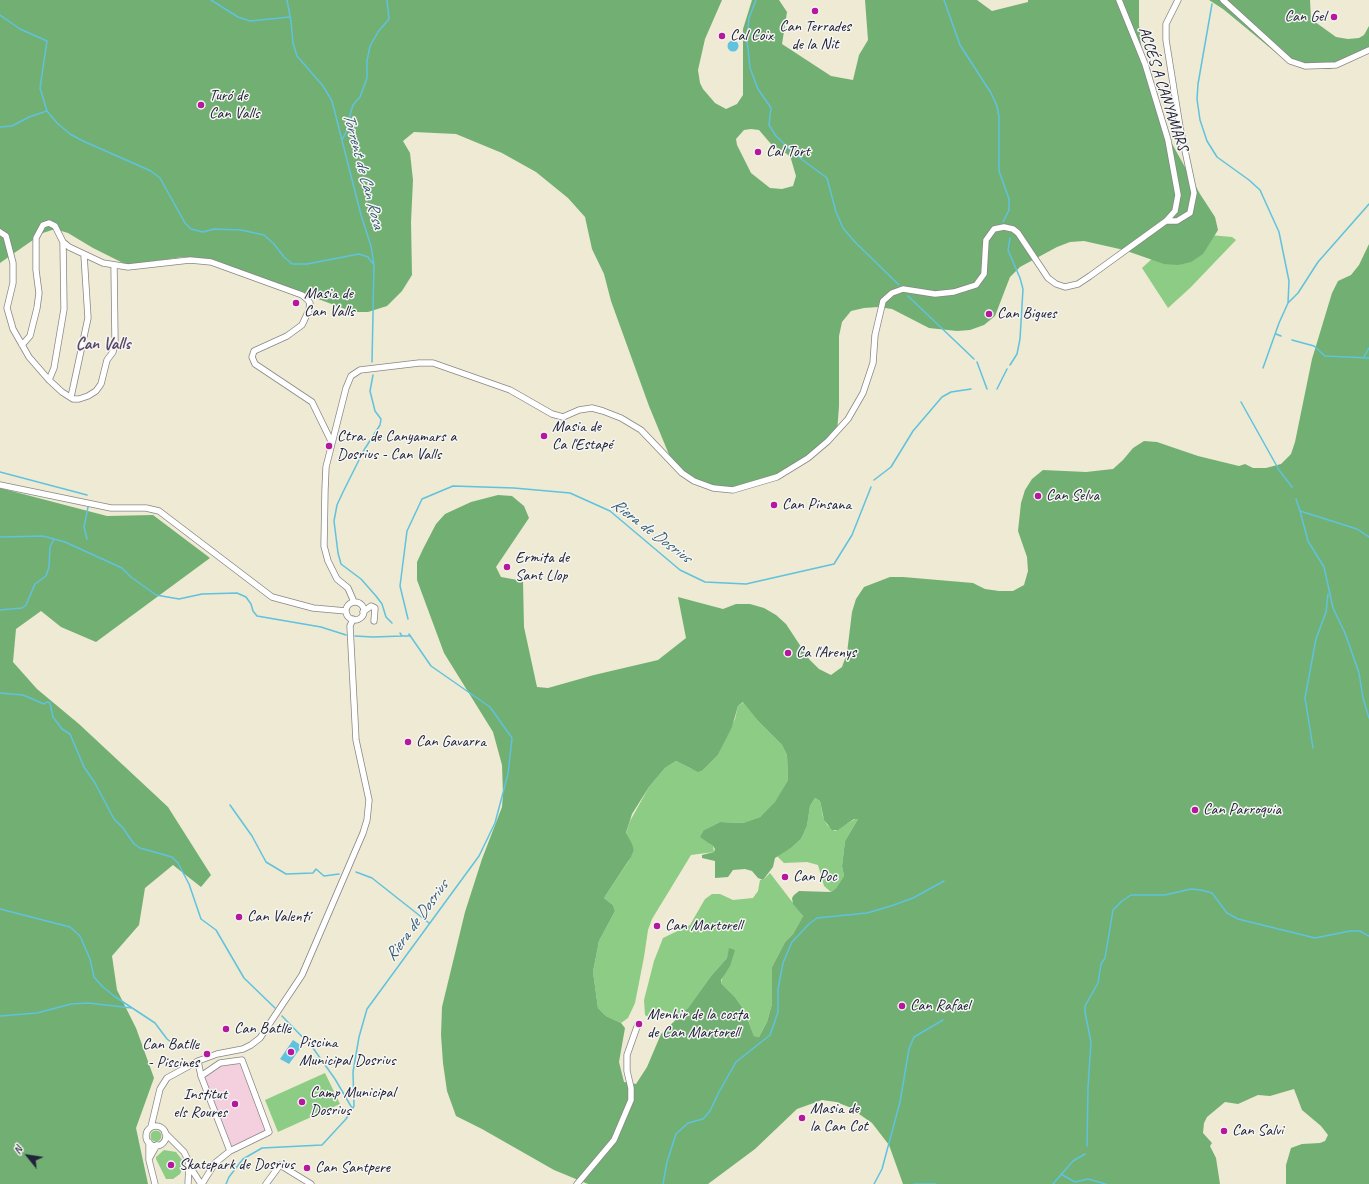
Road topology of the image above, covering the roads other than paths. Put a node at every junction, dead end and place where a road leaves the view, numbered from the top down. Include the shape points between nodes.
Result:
1 (1118, 0) edge
2 (1178, 0) edge
3 (1223, 0) edge
4 (1369, 50) edge
5 (1166, 221) junction
6 (0, 232) edge
7 (63, 242) junction
8 (84, 255) junction
9 (114, 265) junction
10 (22, 345) junction
11 (49, 380) junction
12 (71, 397) junction
13 (332, 443) junction
14 (0, 485) edge
15 (354, 602) junction
16 (346, 611) junction
17 (363, 612) junction
18 (353, 619) junction
19 (374, 621) dead end
20 (638, 1024) dead end
21 (198, 1061) junction
22 (201, 1076) junction
23 (156, 1113) junction
24 (160, 1126) junction
25 (152, 1127) junction
26 (166, 1133) junction
27 (149, 1142) junction
28 (160, 1144) junction
29 (176, 1144) junction
30 (230, 1151) junction
31 (149, 1160) junction
32 (189, 1165) junction
33 (190, 1183) edge
34 (155, 1184) edge
35 (202, 1184) edge
36 (266, 1184) edge
37 (311, 1184) edge
38 (577, 1184) edge

1 - 5 street, ACCÉS A CANYAMARS via 1145,64 1168,140 1178,196 1175,211
2 - 5 street via 1166,24 1166,40 1194,193 1190,213 1177,221
3 - 4 street via 1290,61 1306,66 1336,64
5 - 13 street, ACCÉS A CANYAMARS via 1090,276 1071,286 1056,284 1048,278 1018,233 1004,227 994,230 986,240 984,274 976,284 961,290 935,294 911,289 892,293 880,308 873,363 863,393 848,419 808,458 777,477 749,486 733,490 713,488 694,481 682,473 641,430 621,418 592,408 563,417 552,414 510,390 433,363 418,362 360,370 351,376
6 - 10 street via 6,236 13,263 13,282 7,308 13,329
7 - 8 street
7 - 10 street via 55,226 49,223 40,228 36,238 39,293 37,308 30,336
7 - 11 street via 64,310 54,368
8 - 9 street
8 - 12 street via 88,318
9 - 12 street via 113,352 106,360 101,384 96,391 79,399
9 - 13 street via 128,267 190,260 211,262 308,298 309,310 302,325 287,336 254,351 252,357 255,364 312,402
10 - 11 street
11 - 12 street
13 - 15 street, ACCÉS A CANYAMARS via 326,467 324,546 337,579 348,588
14 - 16 street via 112,508 146,508 158,511 272,597 313,608
15 - 16 street via 348,605
15 - 17 street via 360,604
16 - 18 street
17 - 18 street via 360,618
17 - 19 street via 371,606 375,608
18 - 21 street via 350,626 356,740 369,800 363,833 302,975 260,1038 243,1049
20 - 38 street via 627,1055 631,1100 614,1140
21 - 22 street
21 - 23 street via 167,1078 160,1089
22 - 30 street
22 - 30 street via 220,1063 242,1060 269,1132
23 - 24 street
23 - 25 street
24 - 25 street
24 - 26 street
25 - 27 street via 146,1134
26 - 28 street
26 - 29 street
27 - 28 street
27 - 31 street
28 - 29 street
28 - 31 street
29 - 32 street via 184,1152
30 - 35 street via 215,1163
31 - 34 street
32 - 33 street
32 - 35 street
36 - 37 street via 280,1165

